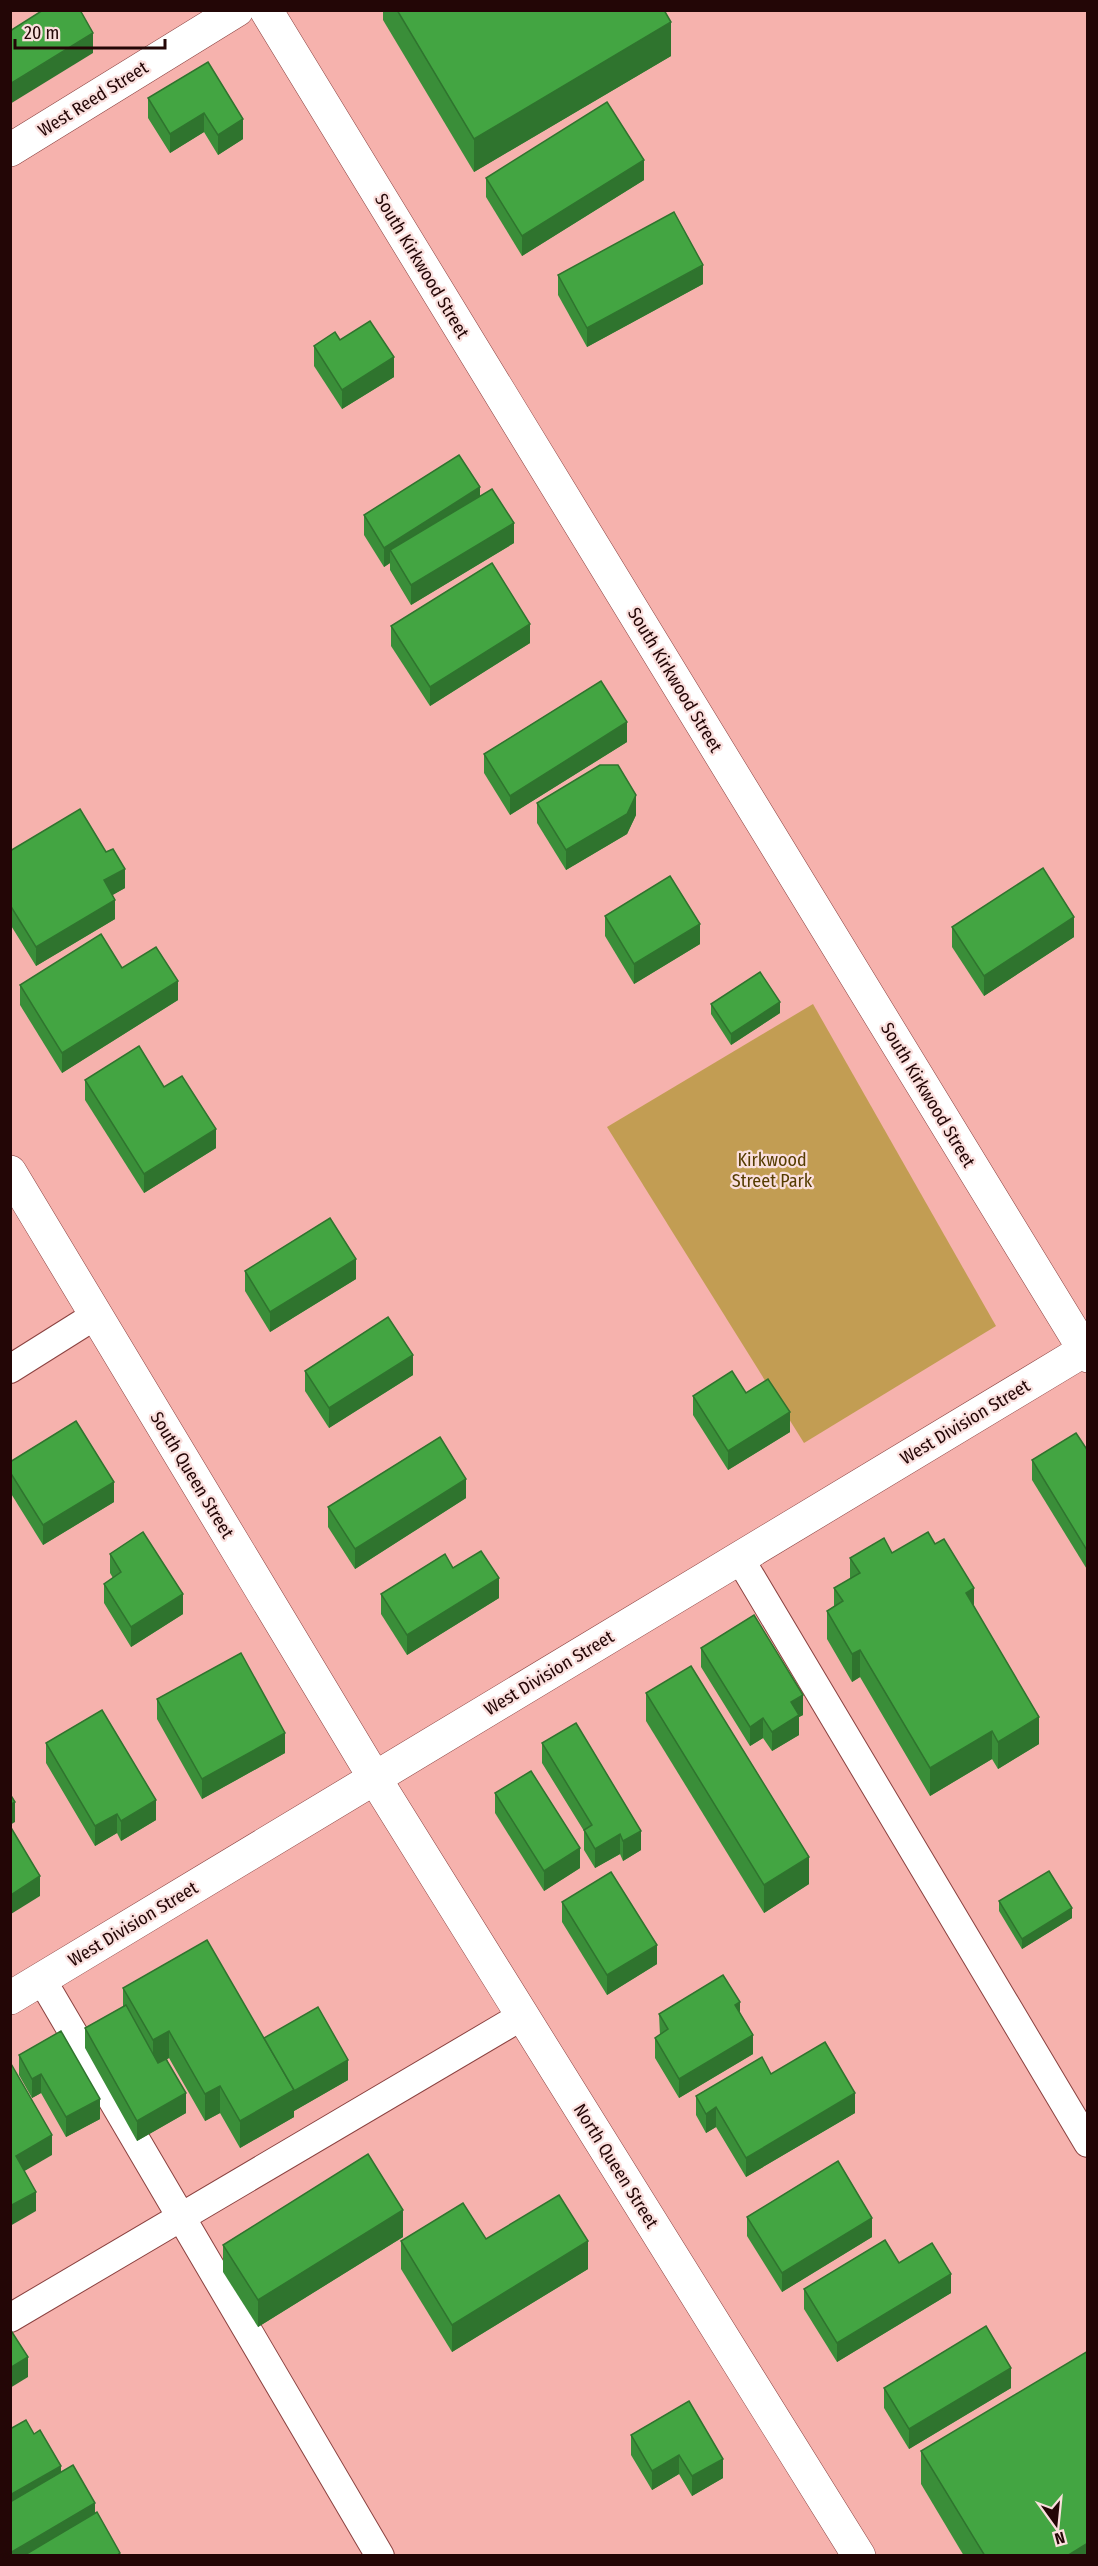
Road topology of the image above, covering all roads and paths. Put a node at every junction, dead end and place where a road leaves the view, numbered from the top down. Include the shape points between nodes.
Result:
1 (237, 10) edge
2 (266, 10) edge
3 (10, 150) edge
4 (16, 1193) edge
5 (96, 1315) junction
6 (1086, 1351) edge
7 (10, 1369) edge
8 (740, 1559) junction
9 (374, 1777) junction
10 (42, 1980) junction
11 (10, 1998) edge
12 (522, 2016) junction
13 (1088, 2144) edge
14 (181, 2217) junction
15 (10, 2318) edge
16 (380, 2556) edge
17 (859, 2556) edge

1 - 3 main road, West Reed Street
2 - 6 main road, South Kirkwood Street
4 - 5 main road, South Queen Street
5 - 7 lane
5 - 9 main road, South Queen Street
6 - 8 main road, West Division Street
8 - 9 main road, West Division Street
8 - 13 lane
9 - 10 main road, West Division Street
9 - 12 main road, North Queen Street
10 - 11 main road, West Division Street
10 - 14 lane
12 - 14 lane
12 - 17 main road, North Queen Street
14 - 15 lane
14 - 16 lane

